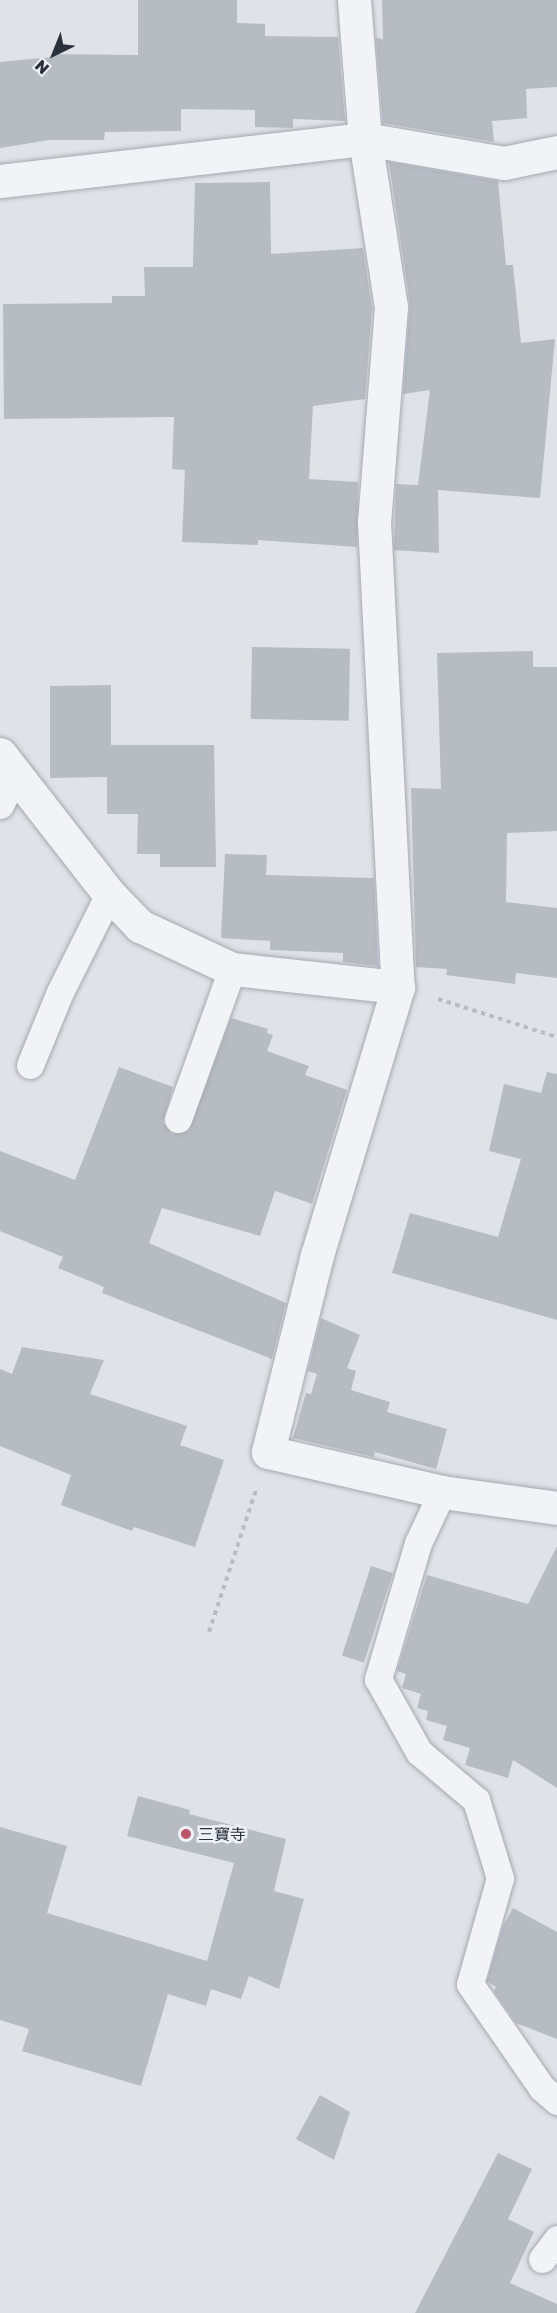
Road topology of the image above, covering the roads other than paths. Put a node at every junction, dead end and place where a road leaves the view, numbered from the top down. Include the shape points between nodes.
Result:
1 (354, 0) edge
2 (365, 139) junction
3 (557, 152) edge
4 (0, 181) edge
5 (8, 765) edge
6 (0, 805) edge
7 (109, 894) junction
8 (232, 969) junction
9 (398, 987) junction
10 (30, 1065) dead end
11 (178, 1119) dead end
12 (442, 1492) junction
13 (557, 1508) edge
14 (557, 2101) edge

1 - 2 street
2 - 3 street via 504,163
2 - 4 street
2 - 9 street via 391,308 374,521
5 - 6 lane
5 - 7 street
7 - 8 street via 140,926
7 - 10 lane via 60,992
8 - 9 street
8 - 11 lane
9 - 12 street via 317,1255 268,1452
12 - 13 street
12 - 14 lane via 418,1543 378,1679 419,1752 476,1800 500,1878 470,1984 542,2088

